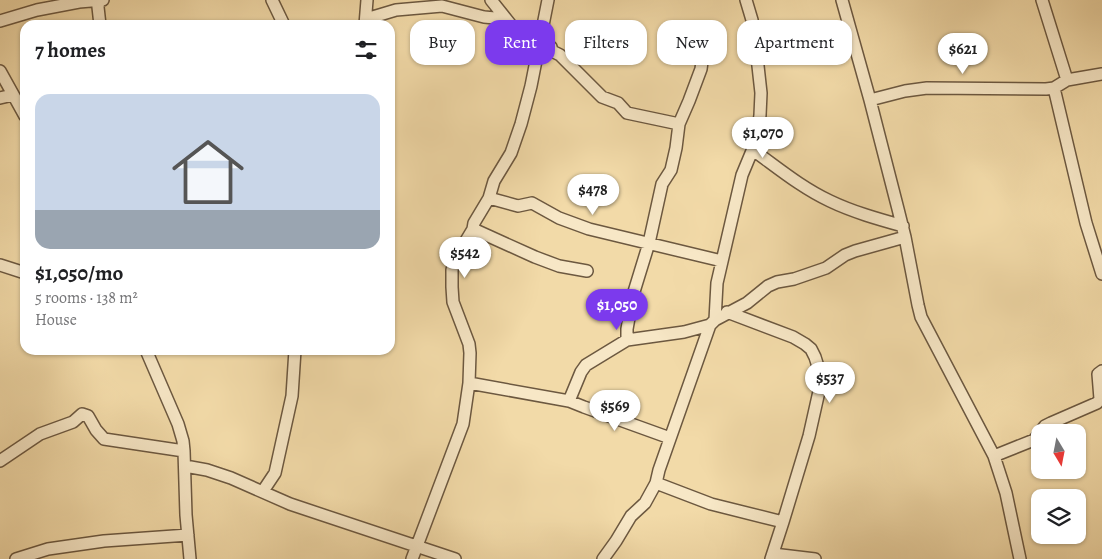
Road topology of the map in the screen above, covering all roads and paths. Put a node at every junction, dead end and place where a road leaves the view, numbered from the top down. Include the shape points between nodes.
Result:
1 (272, 0) edge
2 (367, 0) edge
3 (491, 0) edge
4 (548, 0) edge
5 (746, 0) edge
6 (842, 0) edge
7 (1042, 0) edge
8 (101, 1) edge
9 (506, 18) joint
10 (99, 20) edge
11 (282, 20) edge
12 (366, 20) edge
13 (371, 20) edge
14 (544, 20) edge
15 (0, 21) edge
16 (555, 53) edge
17 (535, 65) edge
18 (702, 65) edge
19 (0, 71) edge
20 (1102, 74) edge
21 (1067, 80) junction
22 (1054, 88) junction
23 (13, 95) junction
24 (0, 98) edge
25 (870, 100) junction
26 (20, 107) edge
27 (679, 124) junction
28 (753, 150) junction
29 (489, 198) junction
30 (473, 229) junction
31 (904, 232) junction
32 (649, 243) junction
33 (722, 261) junction
34 (0, 265) edge
35 (20, 271) edge
36 (587, 271) dead end
37 (1102, 274) edge
38 (727, 312) junction
39 (713, 323) junction
40 (627, 340) junction
41 (148, 355) edge
42 (295, 355) edge
43 (1102, 371) edge
44 (469, 383) junction
45 (569, 401) junction
46 (1048, 424) edge
47 (670, 438) junction
48 (1031, 441) edge
49 (184, 451) junction
50 (994, 456) junction
51 (0, 461) edge
52 (185, 466) junction
53 (656, 483) junction
54 (263, 491) junction
55 (783, 522) junction
56 (188, 535) junction
57 (417, 546) junction
58 (772, 556) edge
59 (16, 559) edge
60 (190, 559) edge
61 (412, 559) edge
62 (455, 559) edge
63 (603, 559) edge
64 (815, 559) edge
65 (1020, 559) edge

1 - 11 street
2 - 12 street
3 - 9 street
4 - 14 street
5 - 28 street via 752,20 761,93 757,140
6 - 25 street
7 - 21 street
8 - 10 street
8 - 15 street via 37,10
9 - 13 street via 484,17 442,6 396,10
16 - 27 street via 602,97 618,103 627,113
17 - 29 street via 526,110 511,153 494,180
18 - 27 street
19 - 23 street
20 - 21 street
21 - 22 street
22 - 25 street via 928,88
22 - 37 street via 1086,223
23 - 24 street
23 - 26 street
25 - 31 street
27 - 32 street via 671,170 662,184
28 - 31 street via 829,201
28 - 33 street via 742,175
29 - 30 street
29 - 32 street via 518,206 532,203 589,229
30 - 36 street via 559,266
30 - 44 street via 456,255 452,270 453,302 469,344
31 - 38 street via 845,255 826,268 768,286 747,303
31 - 50 street via 921,317
32 - 33 street
32 - 40 street via 633,294
33 - 39 street
34 - 35 street
38 - 39 street
38 - 55 street via 805,344 815,357 820,373 820,387 808,436
39 - 40 street via 684,332
39 - 47 street
40 - 45 street via 586,365
41 - 49 street via 178,424
42 - 54 street via 292,396 275,473
43 - 46 street via 1098,374 1100,399 1097,403
44 - 45 street
44 - 57 street via 463,424
45 - 47 street
47 - 53 street
48 - 50 street
49 - 51 street via 104,439 88,416 82,414 73,422 40,434
49 - 52 street
50 - 65 street via 1006,493
52 - 54 street via 207,470
52 - 56 street
53 - 55 street via 711,504
53 - 63 street
54 - 57 street via 290,504
55 - 58 street
56 - 59 street via 48,548
56 - 60 street
57 - 61 street
57 - 62 street
58 - 64 street

